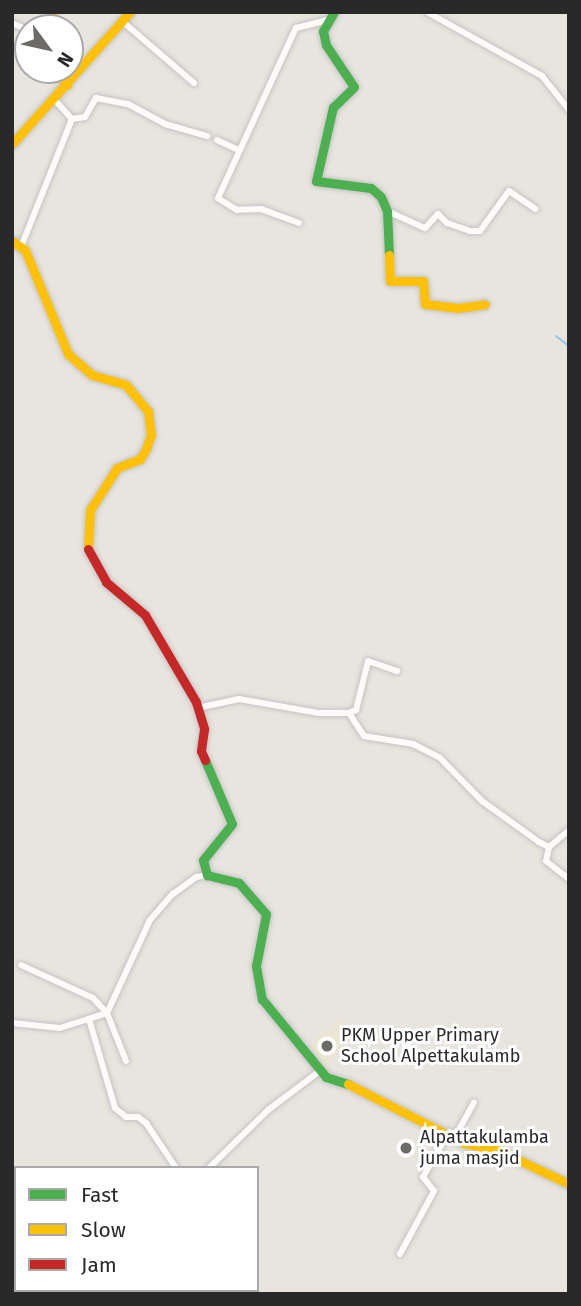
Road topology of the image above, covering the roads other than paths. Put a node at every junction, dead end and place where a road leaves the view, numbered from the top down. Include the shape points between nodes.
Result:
1 (130, 12) edge
2 (425, 13) edge
3 (331, 16) edge
4 (122, 21) junction
5 (194, 83) dead end
6 (67, 85) joint
7 (54, 99) junction
8 (569, 110) edge
9 (72, 119) junction
10 (207, 136) dead end
11 (217, 140) dead end
12 (12, 144) edge
13 (238, 150) junction
14 (536, 209) dead end
15 (387, 211) junction
16 (299, 223) dead end
17 (12, 241) edge
18 (21, 247) junction
19 (485, 304) dead end
20 (397, 671) dead end
21 (197, 708) junction
22 (349, 713) junction
23 (569, 830) edge
24 (549, 847) junction
25 (207, 875) junction
26 (569, 879) edge
27 (21, 965) dead end
28 (107, 1013) junction
29 (89, 1019) junction
30 (12, 1023) edge
31 (126, 1061) dead end
32 (320, 1071) junction
33 (474, 1103) dead end
34 (453, 1134) junction
35 (175, 1166) edge
36 (211, 1166) edge
37 (569, 1184) edge
38 (400, 1254) dead end

1 - 4 street
2 - 8 street via 542,76
3 - 13 street via 296,28
3 - 15 street via 323,31 326,45 354,87 333,107 316,181 371,188
4 - 5 street
4 - 6 street
6 - 7 street
7 - 9 street
7 - 12 street
9 - 10 street via 86,117 96,98 128,104 165,124
9 - 18 street
11 - 13 street
13 - 16 street via 218,198 237,210 261,209
14 - 15 street via 509,191 480,231 447,223 438,214 425,228
15 - 19 street via 390,281 423,281 425,304 458,308
17 - 18 street
18 - 21 street via 68,354 92,376 126,385 148,411 151,435 146,449 140,459 117,468 98,495 90,510 86,548 106,582 145,615 184,676
20 - 22 street via 368,661 356,710
21 - 22 street via 239,699 318,713
21 - 25 street via 204,729 201,751 232,824 203,860
22 - 24 street via 363,736 413,744 440,758 482,801
23 - 24 street
24 - 26 street via 546,861
25 - 28 street via 196,877 173,894 150,920
25 - 32 street via 247,888 262,905 267,922 256,966 262,999
27 - 28 street via 93,999
28 - 29 street
28 - 31 street
29 - 30 street via 60,1028
29 - 35 street via 115,1108 125,1117 138,1116 146,1123
32 - 34 street via 342,1084 367,1090 383,1105
32 - 36 street via 268,1110
33 - 34 street
34 - 37 street via 464,1143 498,1150
34 - 38 street via 423,1177 434,1191

